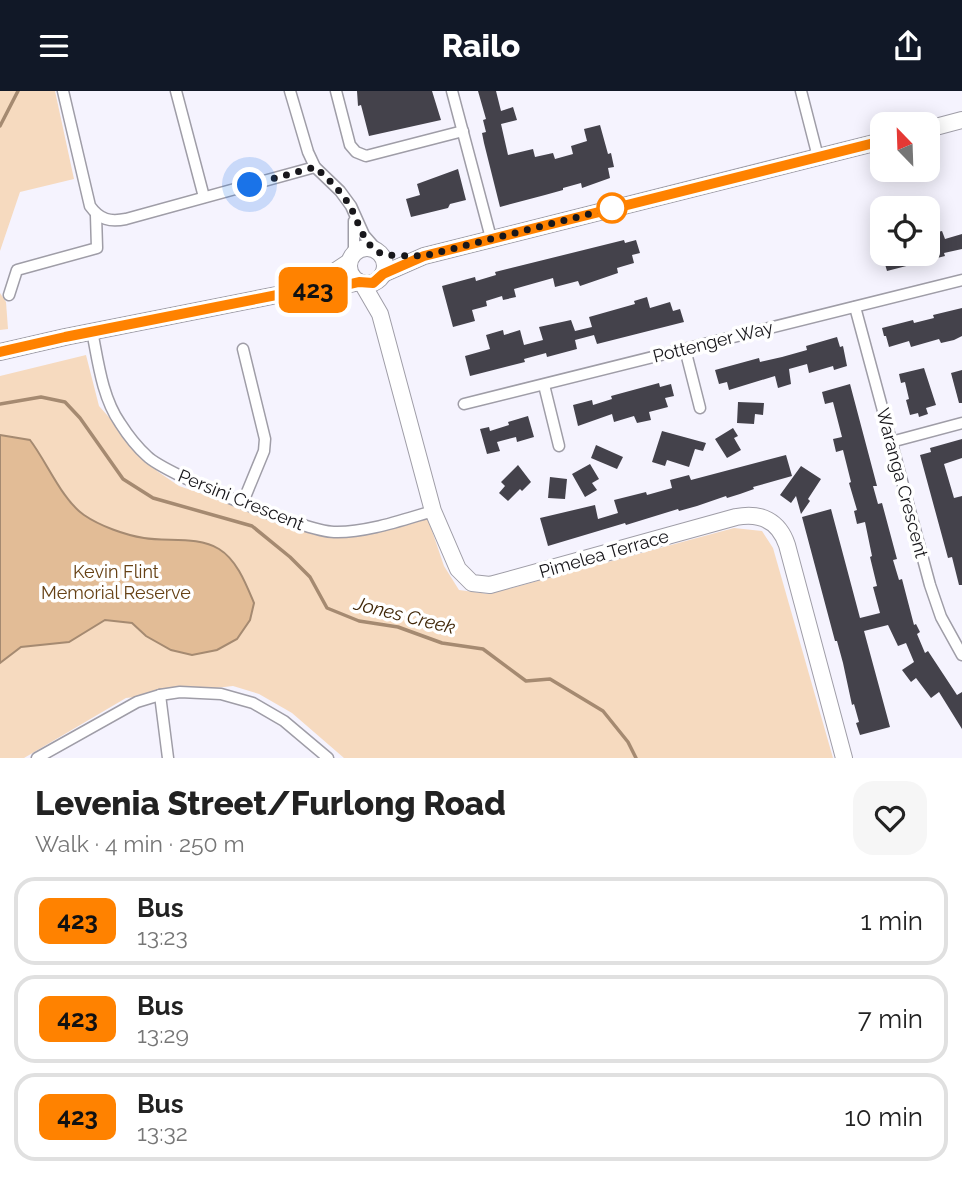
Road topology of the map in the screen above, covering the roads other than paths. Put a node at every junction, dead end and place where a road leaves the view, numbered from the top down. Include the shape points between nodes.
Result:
1 (63, 91) edge
2 (176, 91) edge
3 (290, 91) edge
4 (336, 91) edge
5 (452, 91) edge
6 (801, 91) edge
7 (962, 120) edge
8 (940, 126) edge
9 (463, 131) junction
10 (870, 144) edge
11 (818, 157) junction
12 (315, 167) junction
13 (204, 197) junction
14 (351, 206) junction
15 (96, 215) junction
16 (491, 238) junction
17 (380, 252) junction
18 (424, 256) junction
19 (351, 258) junction
20 (382, 276) junction
21 (962, 280) edge
22 (360, 283) junction
23 (297, 291) junction
24 (9, 295) dead end
25 (855, 307) junction
26 (380, 314) junction
27 (92, 331) junction
28 (243, 349) dead end
29 (685, 349) junction
30 (0, 352) edge
31 (544, 384) junction
32 (464, 404) dead end
33 (701, 408) dead end
34 (962, 423) edge
35 (891, 442) junction
36 (559, 446) dead end
37 (243, 502) junction
38 (433, 511) junction
39 (962, 655) edge
40 (160, 695) junction
41 (37, 758) edge
42 (168, 758) edge
43 (328, 758) edge
44 (844, 758) edge

1 - 15 street
2 - 13 street
3 - 12 street
4 - 9 street via 350,145 366,156
5 - 9 street
6 - 11 street
7 - 8 main road
9 - 16 street
10 - 11 main road
11 - 16 main road
12 - 13 street
12 - 14 street
13 - 15 street via 121,220 108,221
14 - 17 street via 364,235
14 - 19 street via 355,227
15 - 24 street via 97,248 18,270
16 - 18 main road
17 - 18 main road
17 - 19 main road via 363,248
17 - 20 main road via 385,261
18 - 20 main road
19 - 22 main road via 351,274
19 - 23 main road via 325,278
20 - 22 main road via 373,283
20 - 26 main road, Pimelea Terrace
21 - 25 street, Pottenger Way
22 - 23 main road
22 - 26 main road, Pimelea Terrace
23 - 27 main road
25 - 29 street, Pottenger Way
25 - 35 street, Waranga Crescent
26 - 38 main road, Pimelea Terrace
27 - 30 main road
27 - 37 street, Persini Crescent via 113,409 147,457 178,476
28 - 37 street via 265,439
29 - 31 street, Pottenger Way
29 - 33 street
31 - 32 street, Pottenger Way
31 - 36 street
34 - 35 street
35 - 39 street, Waranga Crescent via 930,585
37 - 38 street, Persini Crescent via 330,532 348,532
38 - 44 main road, Pimelea Terrace via 458,569 472,583 490,585 736,517 755,515 771,521 788,545
40 - 41 street via 137,702
40 - 42 street
40 - 43 street via 221,694 253,703 284,721

